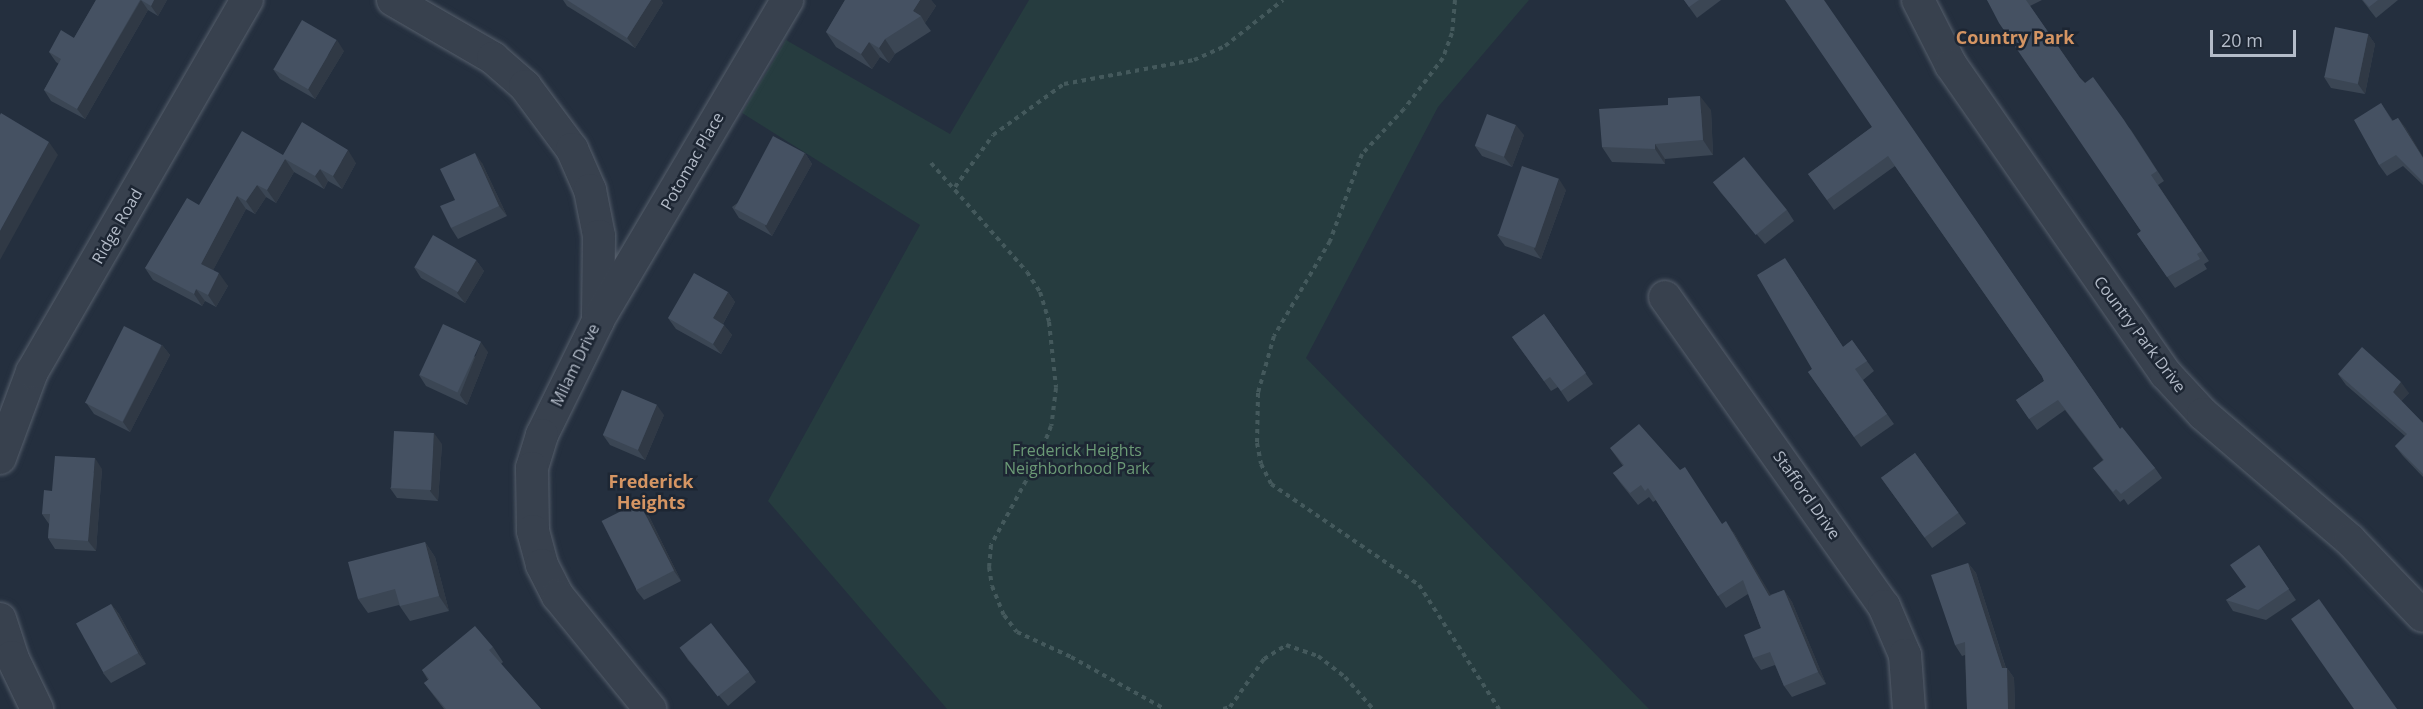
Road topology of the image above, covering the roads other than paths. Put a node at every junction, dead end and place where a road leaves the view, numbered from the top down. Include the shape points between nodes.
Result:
1 (247, 0) edge
2 (393, 0) edge
3 (787, 0) edge
4 (1918, 0) edge
5 (1665, 297) dead end
6 (598, 321) junction
7 (0, 458) edge
8 (2423, 616) edge
9 (0, 619) edge
10 (37, 709) edge
11 (650, 709) edge
12 (1909, 709) edge

1 - 7 street, Ridge Road via 32,372
2 - 6 street, Milam Drive via 493,58 525,86 554,121 590,190 599,236
3 - 6 street, Potomac Place
4 - 8 street, Country Park Drive via 1951,64 2166,374 2203,414 2350,540
5 - 12 street, Stafford Drive via 1884,606 1905,655
6 - 11 street, Milam Drive via 542,435 532,468 533,531 542,565 558,596
9 - 10 street via 12,657

